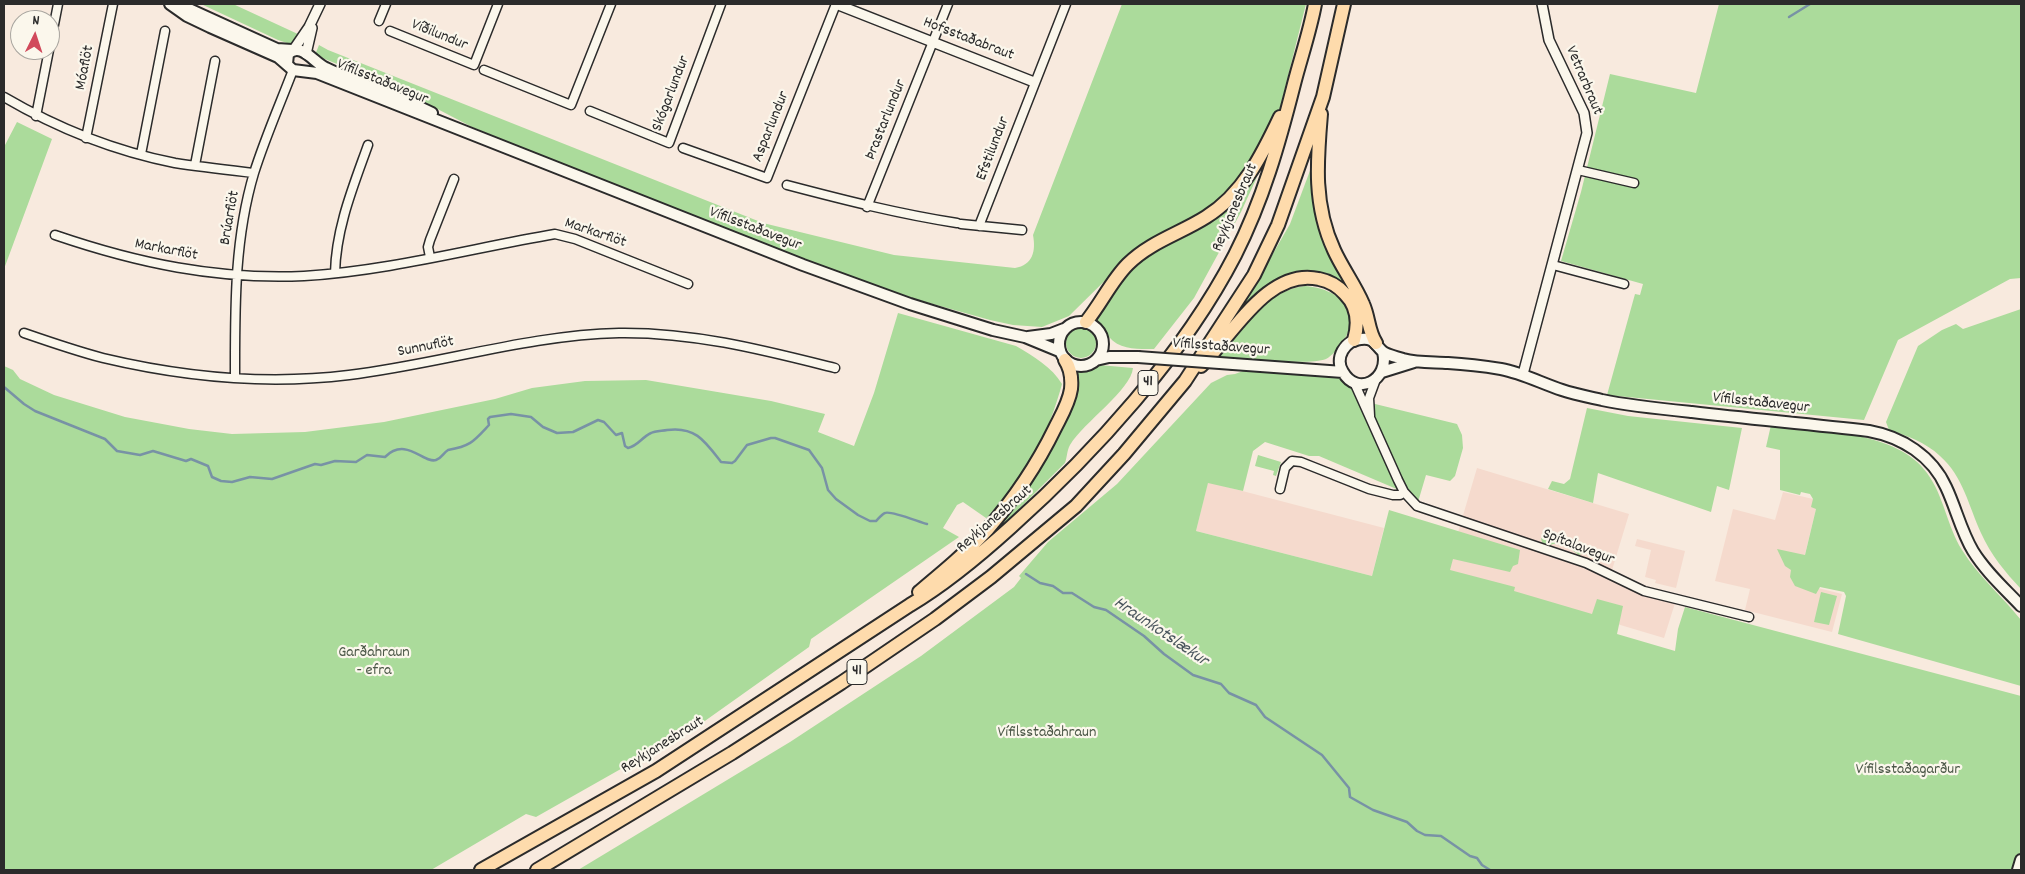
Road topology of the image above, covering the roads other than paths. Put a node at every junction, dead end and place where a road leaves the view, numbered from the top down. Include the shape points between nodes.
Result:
1 (113, 4) edge
2 (170, 4) edge
3 (178, 4) edge
4 (320, 4) edge
5 (386, 4) edge
6 (498, 4) edge
7 (611, 4) edge
8 (721, 4) edge
9 (836, 4) edge
10 (948, 4) edge
11 (1066, 4) edge
12 (1315, 4) edge
13 (1344, 4) edge
14 (1542, 4) edge
15 (314, 18) junction
16 (379, 21) dead end
17 (164, 31) dead end
18 (390, 31) dead end
19 (933, 43) junction
20 (293, 50) junction
21 (306, 54) junction
22 (47, 60) edge
23 (215, 61) dead end
24 (293, 68) junction
25 (484, 70) dead end
26 (1034, 82) junction
27 (1292, 93) junction
28 (4, 97) edge
29 (1323, 97) junction
30 (590, 111) dead end
31 (36, 116) junction
32 (480, 137) junction
33 (86, 138) junction
34 (368, 145) dead end
35 (684, 148) dead end
36 (140, 154) junction
37 (195, 165) junction
38 (1578, 170) junction
39 (254, 173) junction
40 (454, 180) dead end
41 (1634, 184) dead end
42 (787, 185) dead end
43 (868, 207) junction
44 (979, 226) junction
45 (1022, 230) dead end
46 (55, 235) dead end
47 (430, 257) junction
48 (1553, 265) junction
49 (335, 273) junction
50 (236, 276) junction
51 (688, 284) dead end
52 (1624, 284) dead end
53 (1086, 322) junction
54 (1064, 330) junction
55 (24, 334) dead end
56 (1025, 337) junction
57 (1103, 340) junction
58 (1354, 340) junction
59 (1380, 348) junction
60 (1062, 356) junction
61 (1125, 356) junction
62 (1340, 359) junction
63 (1096, 360) junction
64 (1414, 362) junction
65 (835, 368) dead end
66 (1314, 369) junction
67 (1343, 372) junction
68 (1523, 374) junction
69 (1379, 376) junction
70 (235, 378) junction
71 (1184, 381) junction
72 (1354, 382) junction
73 (1370, 418) junction
74 (1280, 489) dead end
75 (1404, 492) junction
76 (910, 605) junction
77 (2021, 606) edge
78 (1749, 617) dead end
79 (2021, 860) edge
80 (481, 870) edge
81 (537, 870) edge
82 (2018, 870) edge

1 - 33 street, Móaflöt
2 - 24 main road, Vífilsstaðavegur via 187,16 278,57
3 - 20 main road, Vífilsstaðavegur via 277,49
4 - 15 street
5 - 16 street
6 - 18 street, Víðilundur via 474,65
7 - 25 street via 571,105
8 - 30 street, Skógarlundur via 669,143
9 - 19 street, Hofsstaðabraut
9 - 35 street, Asparlundur via 767,178
10 - 19 street, Þrastarlundur
11 - 26 street, Efstilundur
12 - 27 highway, Reykjanesbraut / 41
13 - 29 highway, 41
14 - 38 street, Vetrarbraut via 1549,40 1586,122 1587,133
15 - 20 street
15 - 21 street
17 - 36 street
19 - 26 street, Hofsstaðabraut
19 - 43 street, Þrastarlundur
20 - 21 main road, Vífilsstaðavegur via 302,50
20 - 24 main road via 286,57
21 - 24 main road via 308,62
21 - 32 main road, Vífilsstaðavegur via 326,68 410,102
22 - 31 street
23 - 37 street
24 - 32 main road, Vífilsstaðavegur via 317,73
24 - 39 street, Brúarflöt
26 - 44 street, Efstilundur
27 - 53 highway via 1256,165 1238,190 1206,217 1143,252 1127,265
27 - 76 highway, Reykjanesbraut / 41 via 1280,142 1256,210 1235,255 1180,342 1118,420 1047,495 959,572
28 - 31 street
29 - 59 highway via 1317,161 1321,212 1334,250 1364,305 1370,335
29 - 71 highway, 41 via 1278,225 1254,275
31 - 33 street
32 - 56 main road, Vífilsstaðavegur via 803,266 910,304
33 - 36 street
34 - 49 street via 344,215 335,253
36 - 37 street
37 - 39 street
38 - 41 street
38 - 48 street, Vetrarbraut
39 - 50 street, Brúarflöt via 242,224
40 - 47 street via 430,240
42 - 43 street
43 - 44 street
44 - 45 street
46 - 50 street, Markarflöt via 108,253 171,268
47 - 49 street, Markarflöt via 380,268
47 - 51 street, Markarflöt via 555,234
48 - 52 street
48 - 68 street, Vetrarbraut
49 - 50 street, Markarflöt
50 - 70 street, Brúarflöt
53 - 54 main road, Vífilsstaðavegur via 1074,323
53 - 57 main road via 1097,329
54 - 56 main road, Vífilsstaðavegur
54 - 60 main road via 1059,340
55 - 70 street, Sunnuflöt via 132,364
56 - 60 main road, Vífilsstaðavegur
57 - 61 main road
57 - 63 main road via 1103,348
58 - 59 main road, Vífilsstaðavegur via 1365,339
58 - 62 main road via 1344,348
58 - 71 highway via 1358,324 1346,294 1322,279 1295,278 1265,294 1216,352
59 - 64 main road, Vífilsstaðavegur
59 - 69 main road via 1384,366
60 - 63 main road, Vífilsstaðavegur via 1077,366
60 - 76 highway via 1071,372 1070,394 1033,468 987,530
61 - 63 main road, Vífilsstaðavegur
61 - 66 main road, Vífilsstaðavegur, bridge
62 - 66 main road, Vífilsstaðavegur
62 - 67 main road
64 - 68 main road, Vífilsstaðavegur via 1466,364
64 - 69 main road, Vífilsstaðavegur
65 - 70 street, Sunnuflöt via 745,345 663,334 619,333 551,338 348,375
66 - 67 main road, Vífilsstaðavegur
67 - 72 main road
68 - 77 main road, Vífilsstaðavegur via 1562,390 1602,400 1869,431 1899,440 1918,451 1937,472 1972,549 1990,575
69 - 72 main road, Vífilsstaðavegur via 1365,383
69 - 73 street, Spítalavegur via 1369,398
71 - 81 highway, 41 via 1076,506 992,577 898,645 789,717 677,788
72 - 73 street, Spítalavegur
73 - 75 street, Spítalavegur
74 - 75 street via 1285,468 1292,461 1381,492 1396,496
75 - 78 street, Spítalavegur via 1413,503 1424,509 1586,563 1644,591
76 - 80 highway, Reykjanesbraut / 41 via 656,771
79 - 82 main road

